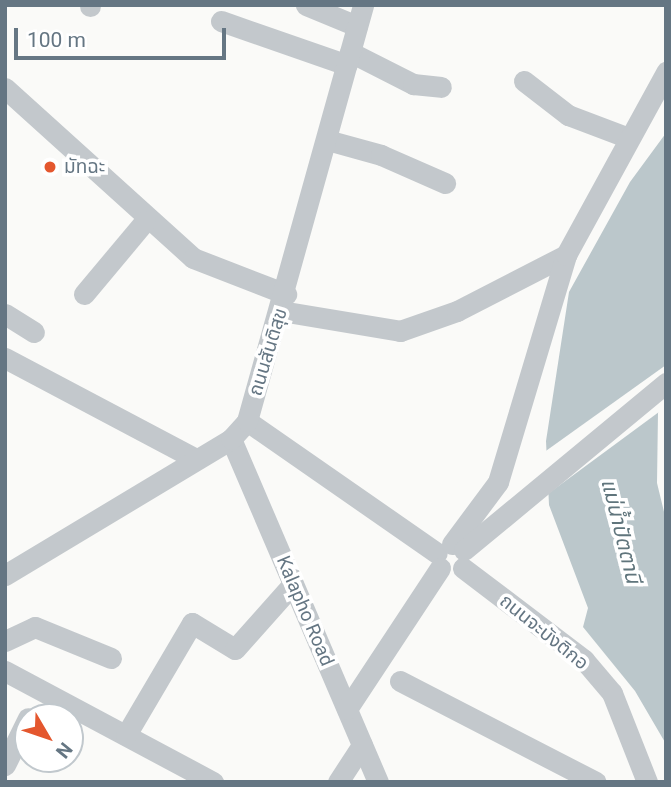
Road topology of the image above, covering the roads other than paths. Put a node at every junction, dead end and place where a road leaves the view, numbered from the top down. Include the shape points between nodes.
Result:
1 (306, 5) edge
2 (360, 15) edge
3 (221, 21) dead end
4 (348, 58) junction
5 (666, 72) edge
6 (524, 81) dead end
7 (441, 87) dead end
8 (5, 88) edge
9 (629, 138) junction
10 (327, 140) junction
11 (445, 184) dead end
12 (145, 220) junction
13 (566, 254) junction
14 (84, 293) dead end
15 (283, 303) junction
16 (5, 314) edge
17 (34, 332) dead end
18 (5, 358) edge
19 (666, 383) edge
20 (247, 421) junction
21 (231, 439) junction
22 (194, 458) junction
23 (498, 482) junction
24 (522, 497) junction
25 (451, 557) junction
26 (5, 575) edge
27 (293, 584) junction
28 (5, 641) edge
29 (111, 658) dead end
30 (5, 671) edge
31 (400, 681) dead end
32 (41, 690) junction
33 (35, 703) edge
34 (347, 709) junction
35 (126, 735) junction
36 (362, 745) junction
37 (14, 746) edge
38 (5, 765) edge
39 (213, 782) edge
40 (338, 782) edge
41 (379, 782) edge
42 (596, 782) edge
43 (647, 782) edge

1 - 2 street
2 - 4 street, ถนนสันติสุข
3 - 4 street
4 - 7 street via 402,79
4 - 10 street, ถนนสันติสุข
5 - 9 street
6 - 9 street via 568,115
8 - 12 street
9 - 13 street
10 - 11 street via 381,155
10 - 15 street, ถนนสันติสุข
12 - 14 street
12 - 15 street via 193,258
13 - 15 street via 457,312 400,331
13 - 23 street
15 - 20 street, ถนนสันติสุข
16 - 17 street
18 - 22 street
19 - 24 street
20 - 21 street, ถนนสันติสุข
20 - 25 street, ถนนจะบังติกอ
21 - 22 street, ถนนสันติสุข
21 - 27 street, Kalapho Road
22 - 26 street, ถนนสันติสุข
23 - 24 street
23 - 25 street
24 - 25 street
25 - 34 street
25 - 43 street, ถนนจะบังติกอ via 584,660 612,693
27 - 34 street, Kalapho Road
27 - 35 street via 235,649 192,623
28 - 29 street via 35,627
30 - 32 street
31 - 42 street
32 - 33 street
32 - 35 street
34 - 36 street, Kalapho Road
35 - 39 street
36 - 40 street
36 - 41 street, Kalapho Road
37 - 38 street

